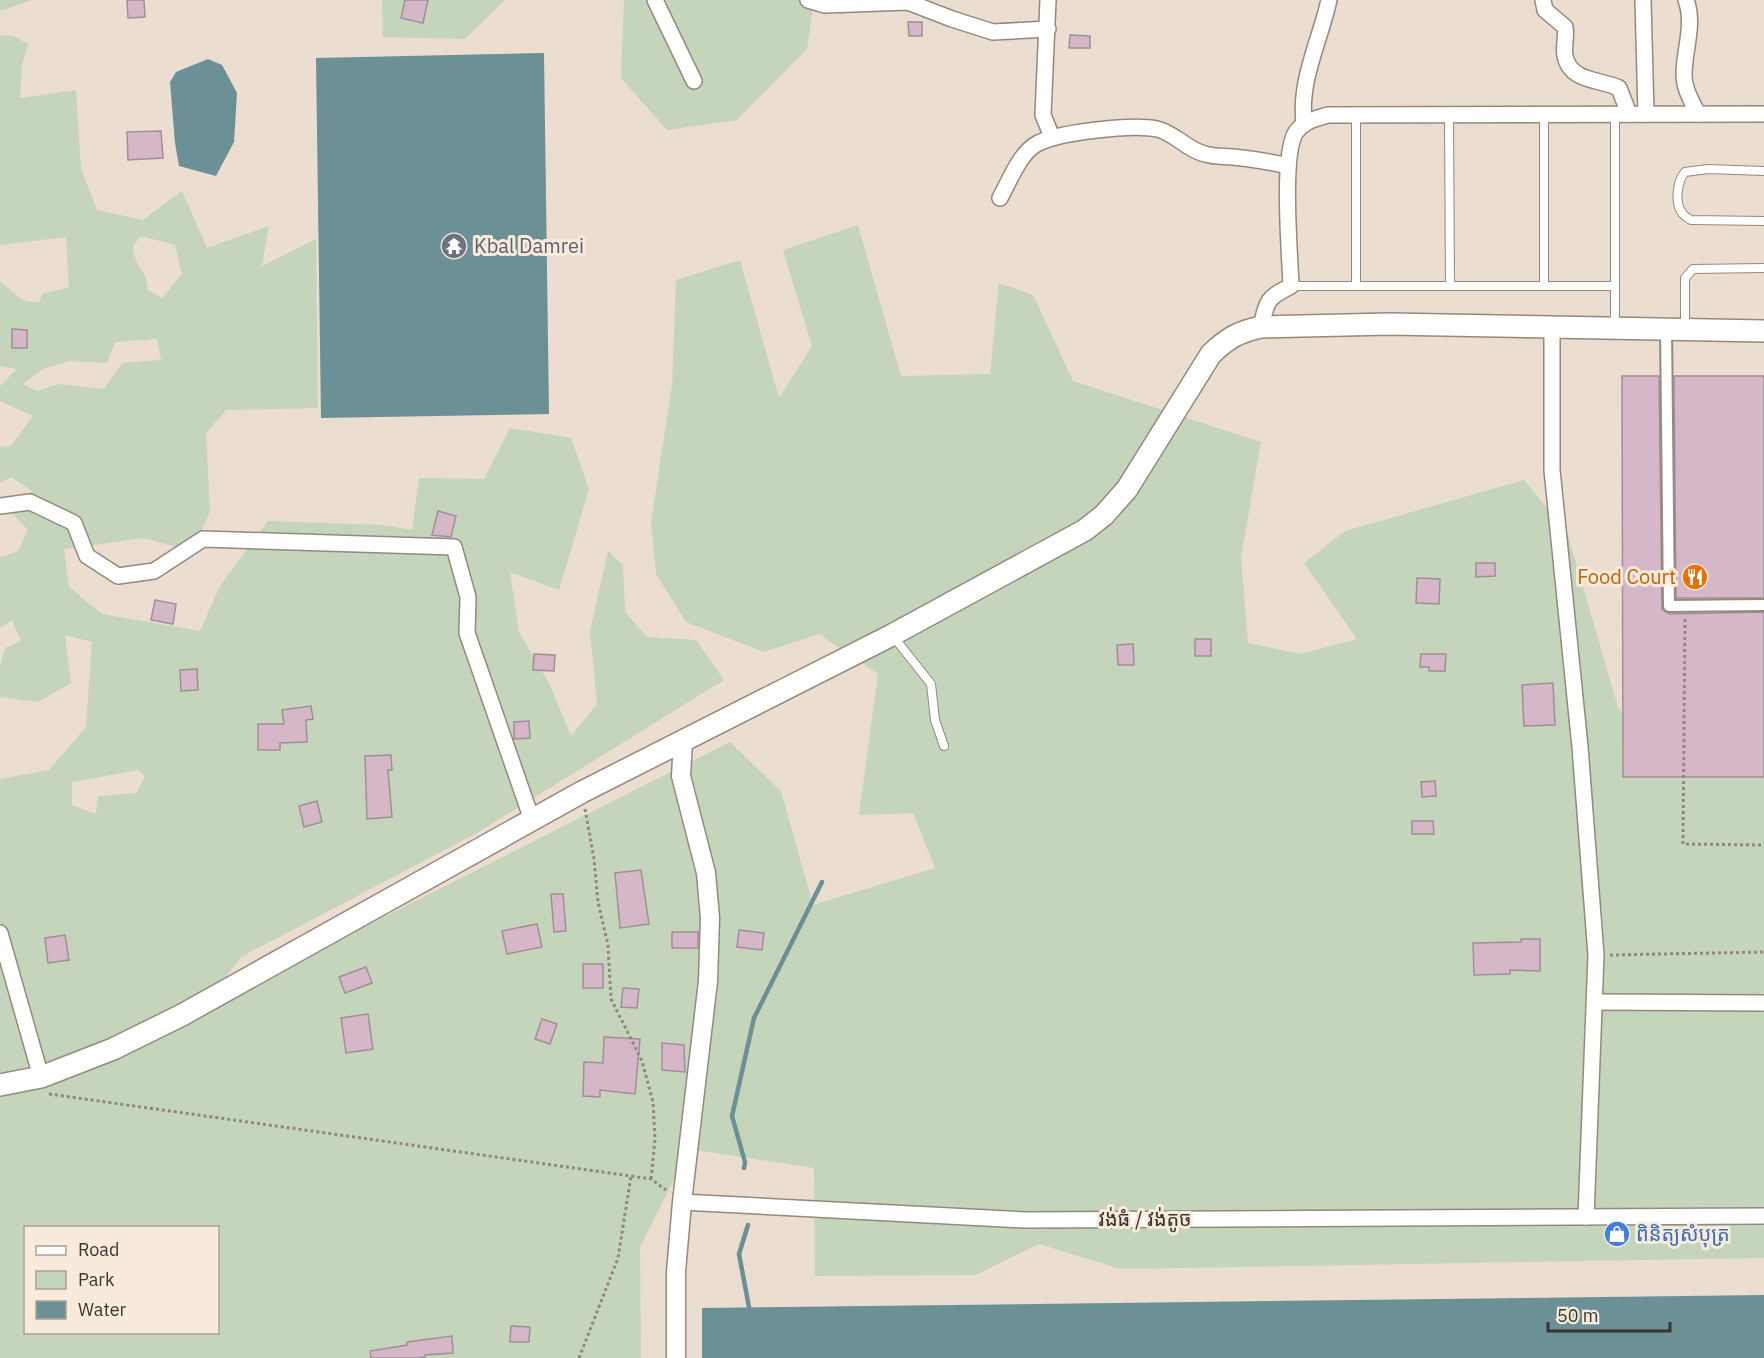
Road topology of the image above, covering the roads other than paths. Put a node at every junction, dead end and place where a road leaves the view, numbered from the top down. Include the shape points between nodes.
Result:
1 (655, 0) edge
2 (808, 0) edge
3 (1048, 0) edge
4 (1329, 0) edge
5 (1543, 0) edge
6 (1643, 0) edge
7 (1686, 0) edge
8 (1048, 29) junction
9 (694, 81) dead end
10 (1544, 114) junction
11 (1622, 114) junction
12 (1646, 114) junction
13 (1698, 114) junction
14 (1764, 114) edge
15 (1356, 115) junction
16 (1449, 115) junction
17 (1304, 123) junction
18 (1052, 137) junction
19 (1287, 166) junction
20 (1764, 171) edge
21 (1000, 198) dead end
22 (1764, 221) edge
23 (1764, 268) edge
24 (1291, 286) junction
25 (1356, 286) junction
26 (1450, 286) junction
27 (1544, 286) junction
28 (1614, 286) junction
29 (1261, 327) junction
30 (1552, 328) junction
31 (1615, 328) junction
32 (1675, 328) junction
33 (1764, 331) edge
34 (0, 506) edge
35 (1764, 605) edge
36 (892, 635) junction
37 (683, 742) junction
38 (944, 746) dead end
39 (532, 820) junction
40 (0, 933) edge
41 (1596, 1002) junction
42 (1764, 1003) edge
43 (0, 1085) edge
44 (44, 1085) junction
45 (682, 1202) junction
46 (1764, 1216) edge
47 (1586, 1217) junction
48 (676, 1358) edge

1 - 9 street
2 - 8 street via 825,4 908,2 993,32
3 - 8 street
4 - 17 street via 1305,79
5 - 11 street via 1545,10 1564,27 1568,64 1588,80 1619,88
6 - 12 street
7 - 13 street via 1690,23 1684,76
8 - 18 street via 1043,115
10 - 11 street
10 - 16 street
10 - 27 lane
11 - 12 street
11 - 28 lane
12 - 13 street
13 - 14 street
15 - 16 street
15 - 17 street via 1328,115
15 - 25 lane
16 - 26 lane
17 - 19 street via 1294,135
18 - 19 street via 1157,129 1206,155
18 - 21 street via 1034,145
19 - 24 street
20 - 22 lane via 1685,172 1679,178 1678,201 1681,213 1691,220
23 - 32 lane via 1693,269 1685,278
24 - 25 lane
24 - 29 street via 1272,296
25 - 26 lane
26 - 27 lane
27 - 28 lane
28 - 31 lane
29 - 30 main road via 1389,324
29 - 36 main road via 1228,338 1211,354 1127,489 1104,515 1085,530
30 - 31 main road
30 - 41 street via 1552,470 1580,747
31 - 32 main road
32 - 33 main road
32 - 35 street via 1669,606
34 - 39 street via 30,502 74,523 87,556 118,576 154,572 203,539 454,547 468,597 467,633
36 - 37 main road
36 - 38 lane via 931,684 935,720
37 - 39 main road
37 - 45 street via 681,776 706,873 710,918 708,981
39 - 44 main road via 182,1015
40 - 44 street
41 - 42 street
41 - 47 street
43 - 44 main road
45 - 47 street, វង់ធំ / វង់តូច via 1025,1220
45 - 48 street via 676,1272
46 - 47 street, វង់ធំ / វង់តូច

